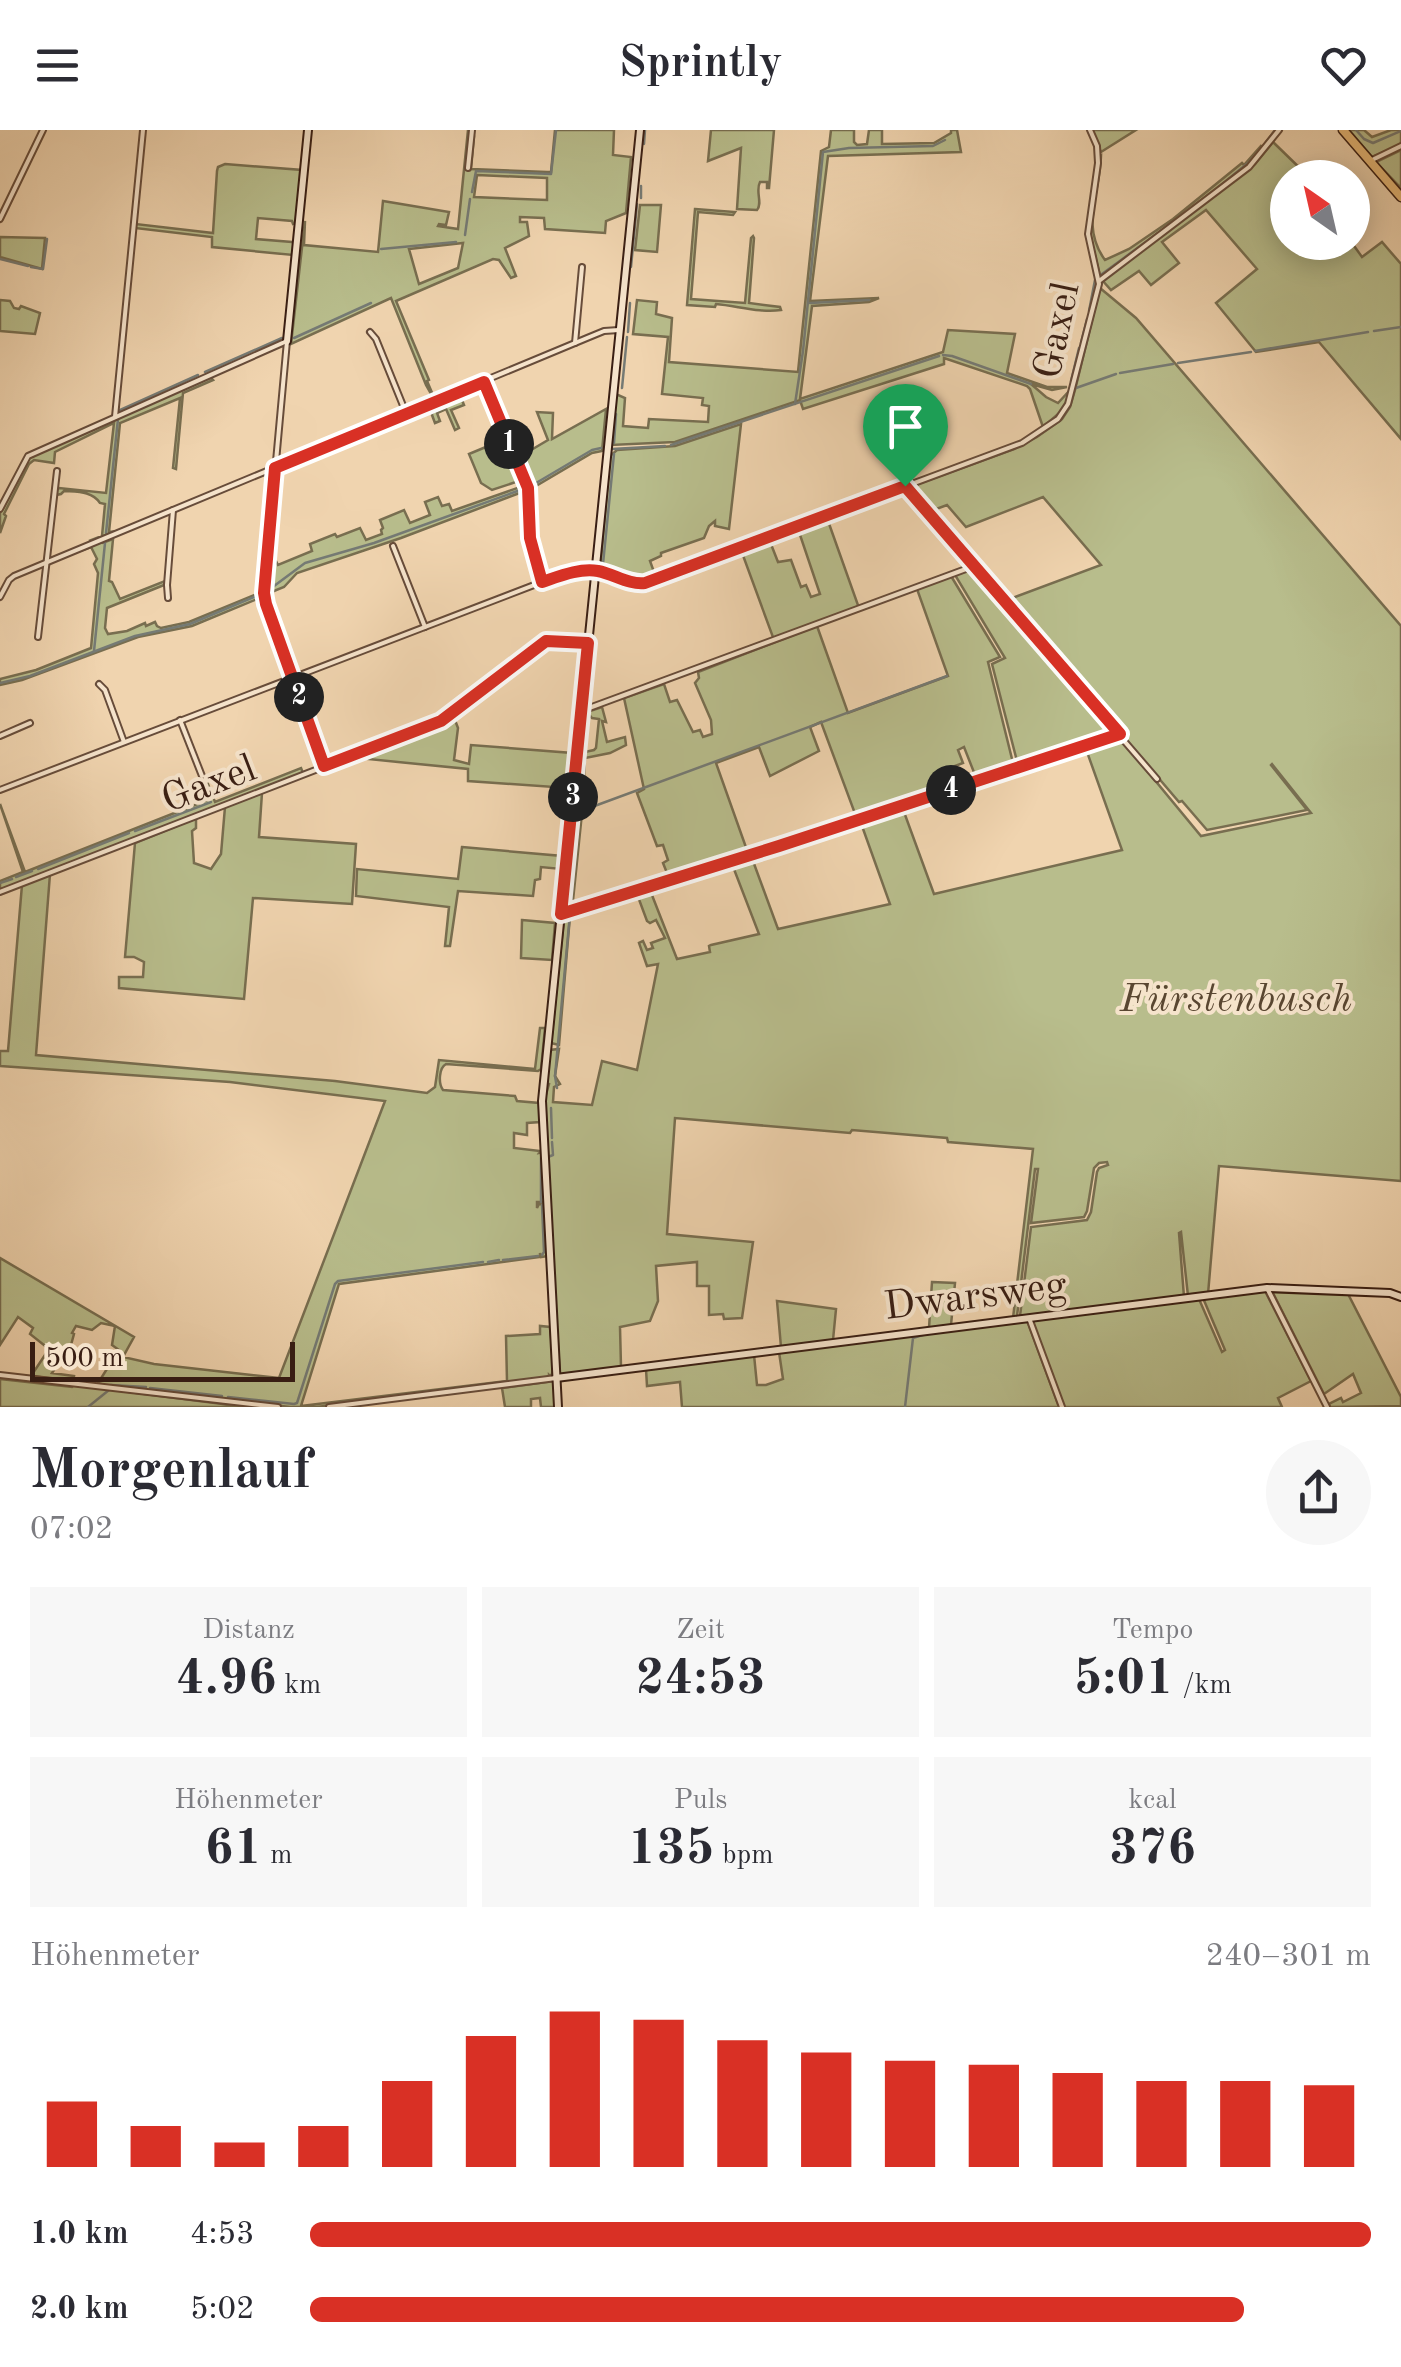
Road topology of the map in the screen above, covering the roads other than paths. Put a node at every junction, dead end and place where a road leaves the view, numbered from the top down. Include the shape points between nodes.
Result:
1 (43, 130) edge
2 (143, 130) edge
3 (308, 130) edge
4 (472, 130) edge
5 (640, 130) edge
6 (1090, 130) edge
7 (1279, 130) edge
8 (1343, 130) edge
9 (1401, 146) edge
10 (1369, 160) edge
11 (1370, 161) joint
12 (468, 168) dead end
13 (1401, 197) edge
14 (0, 219) edge
15 (582, 268) dead end
16 (1099, 281) junction
17 (619, 330) junction
18 (370, 332) dead end
19 (287, 341) junction
20 (575, 343) junction
21 (484, 382) junction
22 (406, 413) junction
23 (114, 416) junction
24 (275, 468) junction
25 (57, 471) dead end
26 (905, 486) junction
27 (0, 509) edge
28 (174, 510) junction
29 (393, 546) dead end
30 (47, 562) junction
31 (974, 566) junction
32 (595, 570) junction
33 (542, 582) junction
34 (0, 597) edge
35 (168, 598) dead end
36 (425, 628) junction
37 (38, 636) dead end
38 (588, 643) junction
39 (292, 677) junction
40 (99, 684) dead end
41 (582, 711) junction
42 (180, 720) junction
43 (30, 723) dead end
44 (1120, 734) junction
45 (0, 736) edge
46 (124, 742) junction
47 (324, 766) junction
48 (202, 776) dead end
49 (1157, 779) dead end
50 (0, 790) edge
51 (0, 892) edge
52 (561, 914) junction
53 (1267, 1288) junction
54 (1401, 1298) edge
55 (1029, 1317) junction
56 (0, 1375) edge
57 (556, 1378) junction
58 (278, 1407) edge
59 (328, 1407) edge
60 (558, 1407) edge
61 (1062, 1407) edge
62 (1326, 1407) edge

1 - 14 street
2 - 23 street
3 - 19 street
4 - 12 street
5 - 17 street
6 - 16 street, Gaxel via 1098,158 1088,234
7 - 16 street via 1250,166
8 - 10 main road
9 - 11 street
11 - 13 main road
15 - 20 street
16 - 26 street, Gaxel via 1064,412 1033,437
17 - 20 street
17 - 32 street
18 - 22 street
19 - 23 street
19 - 24 street
20 - 21 street
21 - 22 street
21 - 33 street via 528,488 530,538
22 - 24 street
23 - 27 street via 28,456
24 - 28 street
24 - 39 street via 264,593
25 - 30 street
26 - 31 street
26 - 32 street, Gaxel via 645,583
28 - 30 street
28 - 35 street
29 - 36 street
30 - 34 street via 12,577
30 - 37 street
31 - 41 street
31 - 44 street
32 - 33 street
32 - 38 street
33 - 36 street
36 - 39 street
38 - 41 street
38 - 47 street, Gaxel via 546,641 441,721
39 - 42 street
39 - 47 street
40 - 46 street
41 - 52 street
42 - 46 street
42 - 48 street
43 - 45 street
44 - 49 street
44 - 52 street
46 - 50 street
47 - 51 street, Gaxel
52 - 57 street via 542,1104
53 - 54 street, Dwarsweg
53 - 55 street, Dwarsweg
53 - 62 street
55 - 57 street, Dwarsweg
55 - 61 street
56 - 58 street
57 - 59 street
57 - 60 street

